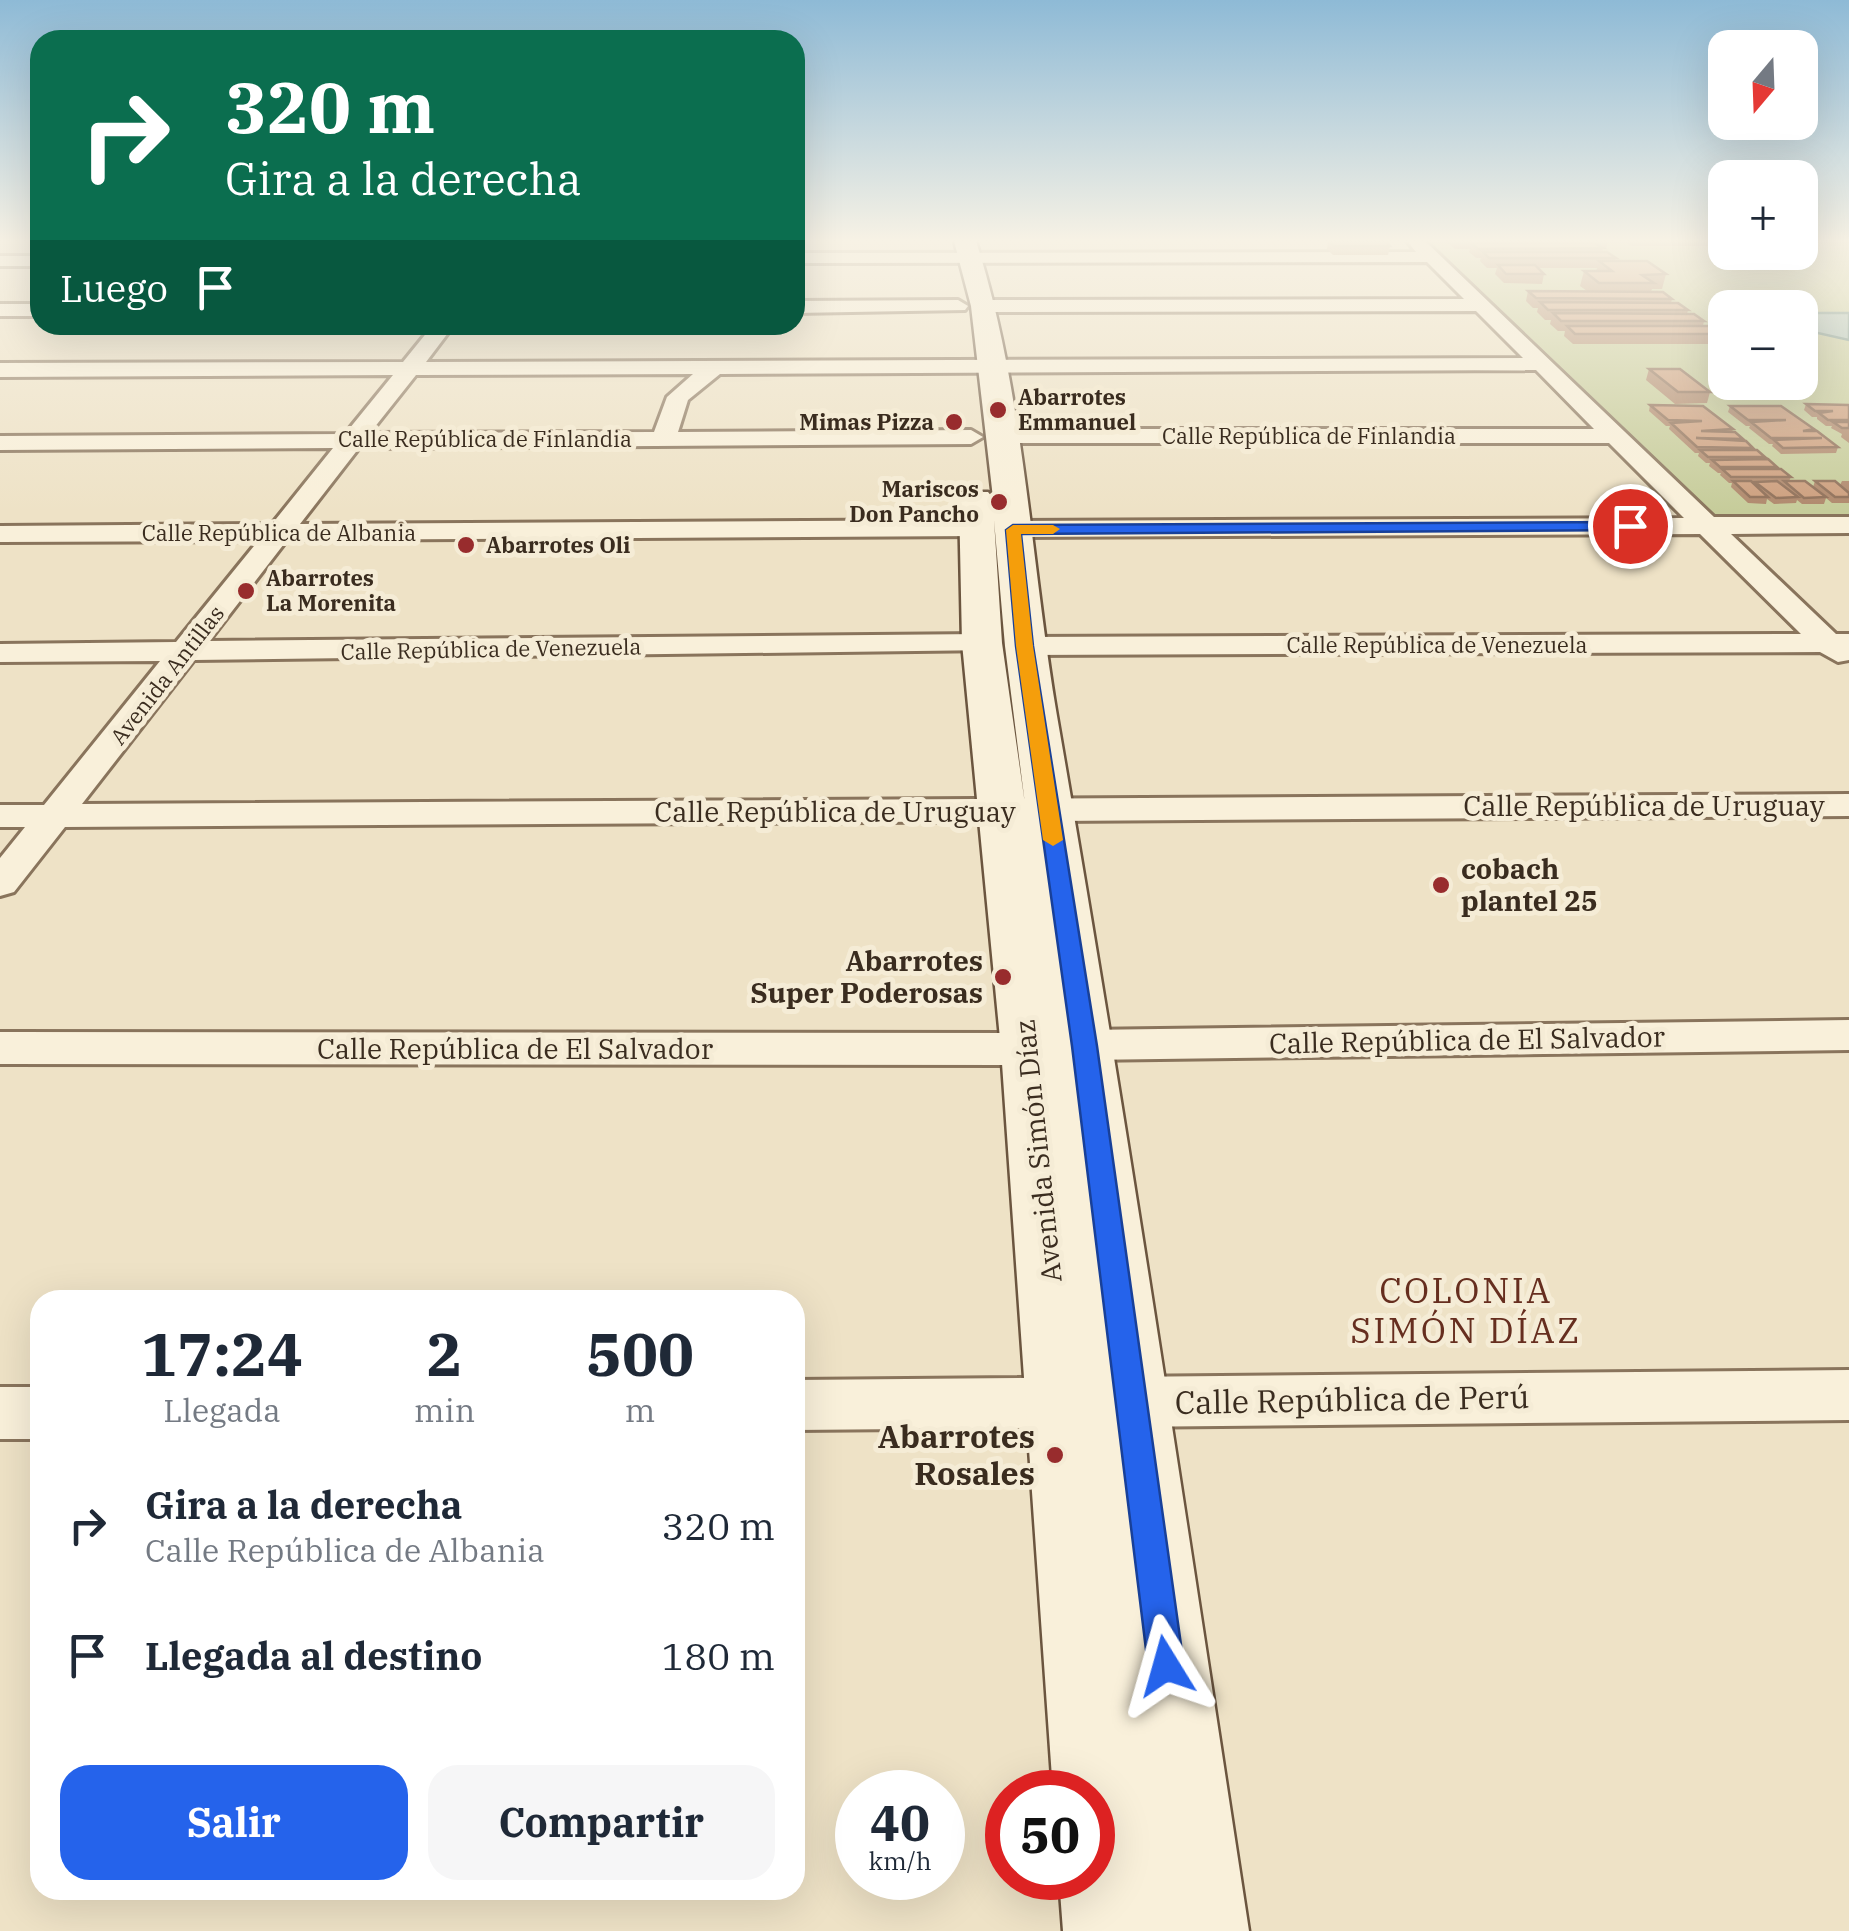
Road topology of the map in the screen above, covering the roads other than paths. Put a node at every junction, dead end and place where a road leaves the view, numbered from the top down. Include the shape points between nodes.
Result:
1 (975, 331) edge
2 (1508, 331) edge
3 (436, 335) edge
4 (1541, 364) junction
5 (716, 366) junction
6 (979, 366) junction
7 (411, 367) junction
8 (0, 370) edge
9 (987, 436) junction
10 (1615, 436) junction
11 (664, 438) junction
12 (353, 440) junction
13 (0, 443) edge
14 (1849, 525) edge
15 (1708, 526) junction
16 (996, 529) junction
17 (280, 532) junction
18 (0, 534) edge
19 (1003, 645) junction
20 (1842, 650) edge
21 (185, 652) junction
22 (0, 653) edge
23 (1849, 805) edge
24 (1024, 811) junction
25 (56, 815) junction
26 (0, 816) edge
27 (0, 884) edge
28 (1849, 1035) edge
29 (1057, 1047) junction
30 (0, 1048) edge
31 (1849, 1395) edge
32 (1063, 1402) junction
33 (1131, 1402) junction
34 (805, 1405) edge
35 (30, 1412) edge
36 (0, 1413) edge
37 (1112, 1931) edge
38 (1200, 1931) edge

1 - 6 main road, Avenida Simón Díaz
2 - 4 street
3 - 7 street, Avenida Antillas
4 - 6 street
4 - 10 street
5 - 6 street
5 - 7 street
5 - 11 street via 678,397
6 - 9 main road, Avenida Simón Díaz
7 - 8 street
7 - 12 street, Avenida Antillas
9 - 10 street, Calle República de Finlandia
9 - 11 street, Calle República de Finlandia
9 - 16 main road, Avenida Simón Díaz
10 - 15 street
11 - 12 street, Calle República de Finlandia
12 - 13 street, Calle República de Finlandia
12 - 17 street, Avenida Antillas
14 - 15 street, Calle República de Albania
15 - 16 street, Calle República de Albania
15 - 20 street
16 - 17 street, Calle República de Albania
16 - 19 main road, Avenida Simón Díaz
17 - 18 street, Calle República de Albania
17 - 21 street, Avenida Antillas
19 - 20 street, Calle República de Venezuela
19 - 21 street, Calle República de Venezuela
19 - 24 main road, Avenida Simón Díaz
21 - 22 street, Calle República de Venezuela
21 - 25 street, Avenida Antillas
23 - 24 street, Calle República de Uruguay
24 - 25 street, Calle República de Uruguay
24 - 29 main road, Avenida Simón Díaz
25 - 26 street, Calle República de Uruguay
25 - 27 street, Avenida Antillas
28 - 29 street, Calle República de El Salvador
29 - 30 street, Calle República de El Salvador
29 - 32 main road, Avenida Simón Díaz
29 - 33 main road, Avenida Simón Díaz
31 - 33 street, Calle República de Perú
32 - 33 street, Calle República de Perú
32 - 34 street, Calle República de Perú
32 - 37 main road, Avenida Simón Díaz
33 - 38 main road, Avenida Simón Díaz
35 - 36 street

